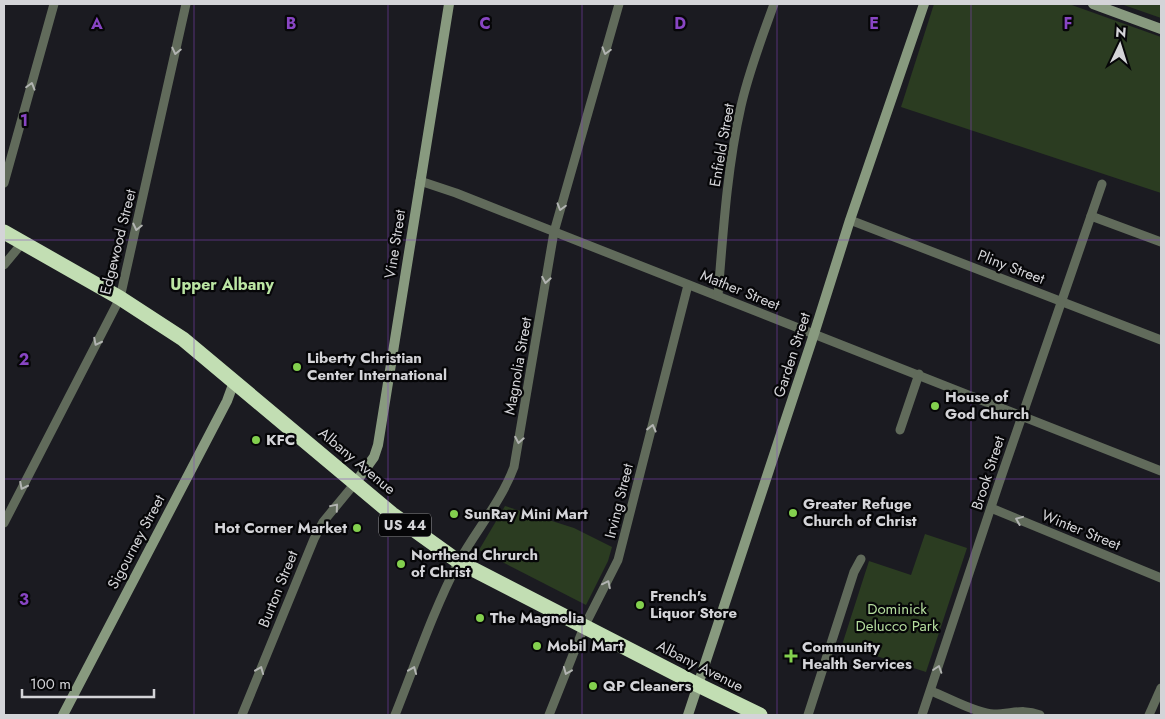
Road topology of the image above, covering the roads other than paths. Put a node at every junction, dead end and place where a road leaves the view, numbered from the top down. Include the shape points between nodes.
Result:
1 (54, 4) edge
2 (186, 4) edge
3 (449, 4) edge
4 (619, 4) edge
5 (774, 4) edge
6 (924, 4) edge
7 (1093, 4) edge
8 (1161, 29) edge
9 (420, 181) junction
10 (4, 183) edge
11 (1102, 184) dead end
12 (1091, 216) junction
13 (850, 220) junction
14 (4, 232) edge
15 (554, 232) junction
16 (23, 242) junction
17 (1161, 242) edge
18 (4, 265) edge
19 (688, 284) junction
20 (718, 296) junction
21 (120, 298) junction
22 (1061, 301) junction
23 (814, 334) junction
24 (1161, 340) edge
25 (919, 374) junction
26 (234, 382) junction
27 (1022, 415) junction
28 (900, 430) dead end
29 (1161, 471) edge
30 (356, 482) junction
31 (991, 508) junction
32 (4, 523) edge
33 (861, 559) dead end
34 (459, 562) junction
35 (1161, 578) edge
36 (584, 627) junction
37 (698, 685) junction
38 (1161, 688) edge
39 (931, 691) junction
40 (63, 715) edge
41 (242, 715) edge
42 (395, 715) edge
43 (549, 715) edge
44 (688, 715) edge
45 (760, 715) edge
46 (808, 715) edge
47 (922, 715) edge
48 (1040, 715) edge
49 (1149, 715) edge

10 -> 1 street
2 -> 21 street, Edgewood Street
3 - 9 street, Vine Street
4 -> 15 street, Magnolia Street
5 - 20 street, Enfield Street via 741,106 726,200
6 - 13 street, Garden Street
7 - 8 street
9 - 15 street, Mather Street
9 - 30 street, Vine Street via 376,451
11 - 12 street, Brook Street
12 - 17 street
12 - 22 street, Brook Street
13 - 22 street, Pliny Street
13 - 23 street, Garden Street
14 - 16 highway, Albany Avenue / US 44
15 - 19 street, Mather Street
15 -> 34 street, Magnolia Street via 514,467 504,491
16 - 18 street
16 - 21 highway, Albany Avenue / US 44
19 - 20 street, Mather Street
36 -> 19 street, Irving Street via 618,560
20 - 23 street, Mather Street
21 - 26 highway, Albany Avenue / US 44 via 183,339
21 -> 32 street, Edgewood Street
22 - 24 street, Pliny Street
22 - 27 street, Brook Street
23 - 25 street, Mather Street
23 - 37 street, Garden Street
25 - 27 street, Mather Street
25 - 28 street
26 - 30 highway, Albany Avenue / US 44
26 - 40 street, Sigourney Street
27 - 29 street, Mather Street
27 - 31 street, Brook Street
30 - 34 highway, Albany Avenue / US 44 via 405,525
41 -> 30 street, Burton Street via 314,539
35 -> 31 street, Winter Street
39 -> 31 street, Brook Street
33 - 46 street
34 - 36 highway, Albany Avenue / US 44
42 -> 34 street, Magnolia Street
36 - 37 highway, Albany Avenue / US 44
36 -> 43 street, Irving Street
37 - 44 street, Garden Street
37 - 45 highway, Albany Avenue / US 44
38 - 49 street
39 - 47 street, Brook Street
39 - 48 street via 982,712 1021,711

